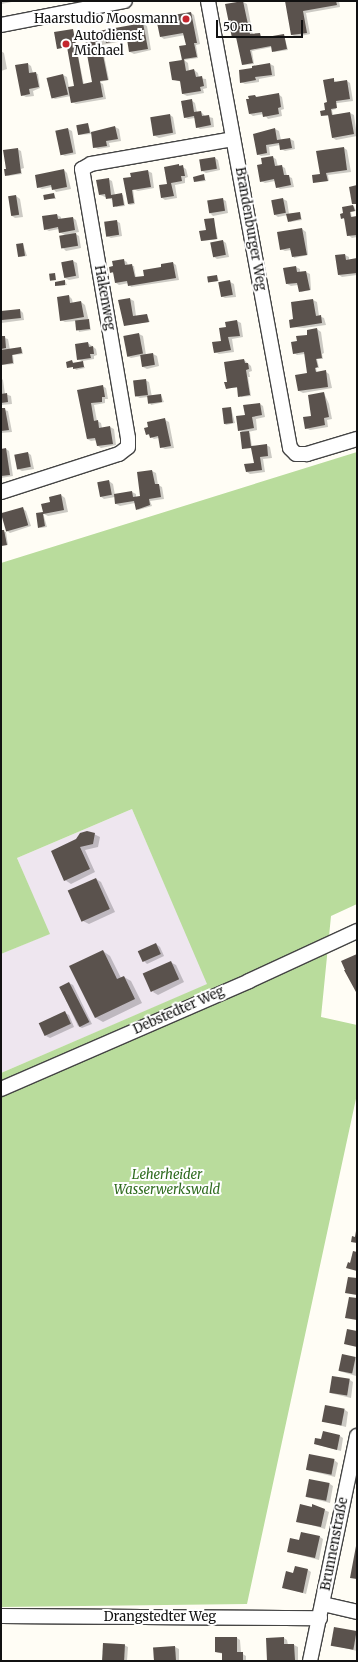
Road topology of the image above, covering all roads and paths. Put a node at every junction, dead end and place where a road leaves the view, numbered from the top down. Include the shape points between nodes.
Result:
1 (125, 1) edge
2 (208, 1) edge
3 (1, 25) edge
4 (233, 139) junction
5 (357, 439) edge
6 (1, 492) edge
7 (357, 931) edge
8 (1, 1089) edge
9 (357, 1436) edge
10 (352, 1481) edge
11 (321, 1611) junction
12 (357, 1612) edge
13 (1, 1616) edge
14 (310, 1661) edge

1 - 3 street
2 - 4 street, Brandenburger Weg
4 - 5 street, Brandenburger Weg via 288,442 296,454 307,454
4 - 6 street, Hakenweg via 91,164 82,169 128,447 119,454
7 - 8 street, Debstedter Weg
9 - 10 street, Brunnenstraße
10 - 11 street, Brunnenstraße
11 - 12 street, Drangstedter Weg
11 - 13 street, Drangstedter Weg
11 - 14 street, Brunnenstraße

